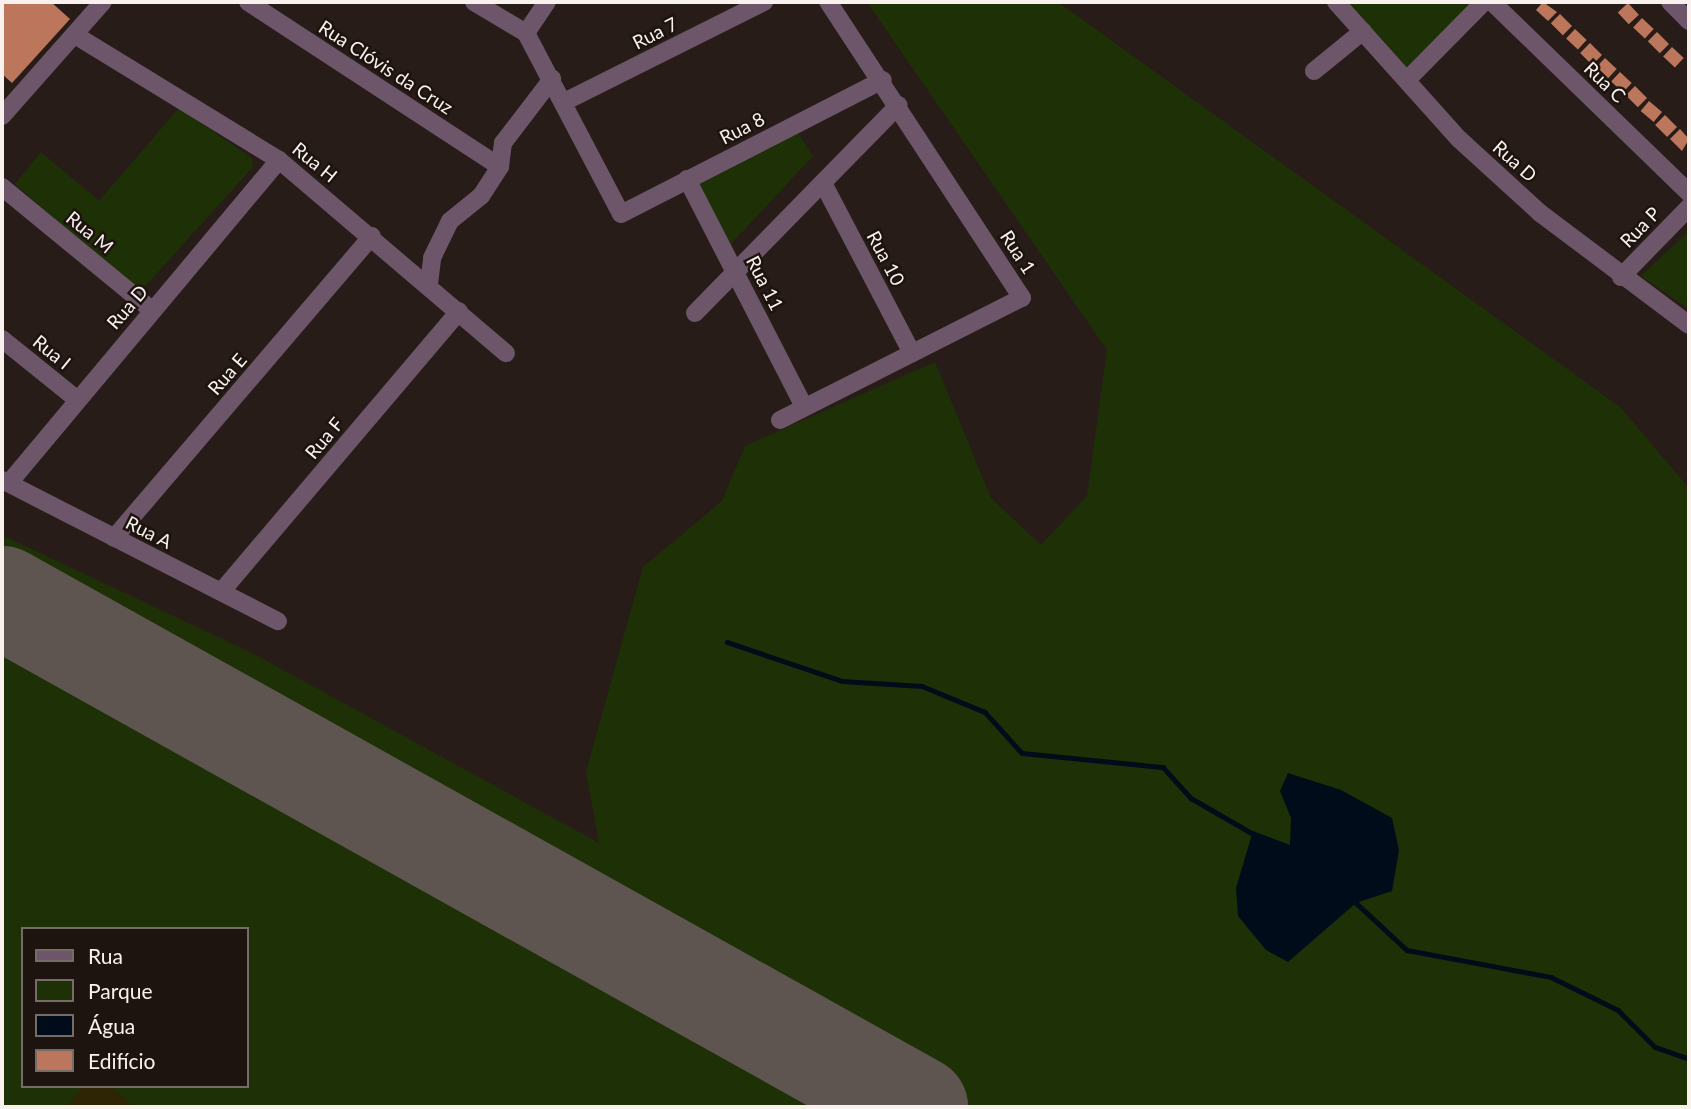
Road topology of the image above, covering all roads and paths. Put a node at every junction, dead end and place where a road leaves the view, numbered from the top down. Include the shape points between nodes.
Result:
1 (103, 2) edge
2 (248, 2) edge
3 (474, 2) edge
4 (547, 2) edge
5 (764, 2) edge
6 (828, 2) edge
7 (1336, 2) edge
8 (1484, 2) edge
9 (1492, 2) edge
10 (1670, 2) edge
11 (1689, 21) edge
12 (1363, 31) junction
13 (526, 33) junction
14 (75, 35) junction
15 (1314, 71) dead end
16 (552, 79) junction
17 (883, 80) junction
18 (1407, 80) junction
19 (564, 102) junction
20 (899, 105) junction
21 (2, 116) edge
22 (279, 160) junction
23 (500, 167) junction
24 (687, 180) junction
25 (823, 183) junction
26 (2, 187) edge
27 (1689, 193) edge
28 (1689, 207) edge
29 (372, 236) junction
30 (735, 272) junction
31 (1621, 277) junction
32 (429, 284) junction
33 (152, 310) junction
34 (459, 311) junction
35 (695, 313) dead end
36 (1689, 325) edge
37 (2, 339) edge
38 (506, 353) dead end
39 (912, 353) junction
40 (75, 398) junction
41 (804, 407) junction
42 (780, 420) dead end
43 (6, 481) edge
44 (114, 538) junction
45 (221, 592) junction
46 (278, 621) dead end

1 - 14 street
2 - 23 street, Rua Clóvis da Cruz
3 - 13 street
4 - 13 street
5 - 19 street, Rua 7
6 - 17 street, Rua 1
7 - 12 street, Rua D
8 - 18 street
9 - 27 street, Rua C
10 - 11 street
12 - 15 street
12 - 18 street, Rua D
13 - 16 street
14 - 21 street
14 - 22 street, Rua H
16 - 19 street
16 - 23 street via 503,143
17 - 20 street, Rua 1
17 - 24 street, Rua 8
18 - 31 street, Rua D via 1469,148
19 - 24 street, Rua 8 via 621,214
20 - 25 street
20 - 39 street, Rua 1 via 1023,298
22 - 29 street, Rua H
22 - 33 street, Rua D
23 - 32 street via 481,196 450,221 432,258
24 - 30 street, Rua 11
25 - 30 street
25 - 39 street, Rua 10
26 - 33 street, Rua M
28 - 31 street, Rua P
29 - 32 street, Rua H
29 - 44 street, Rua E
30 - 35 street
30 - 41 street, Rua 11
31 - 36 street, Rua D
32 - 34 street, Rua H
33 - 40 street, Rua D
34 - 38 street, Rua H
34 - 45 street, Rua F
37 - 40 street, Rua I
39 - 41 street, Rua 1
40 - 43 street, Rua D
41 - 42 street, Rua 1
43 - 44 street, Rua A
44 - 45 street, Rua A
45 - 46 street, Rua A

